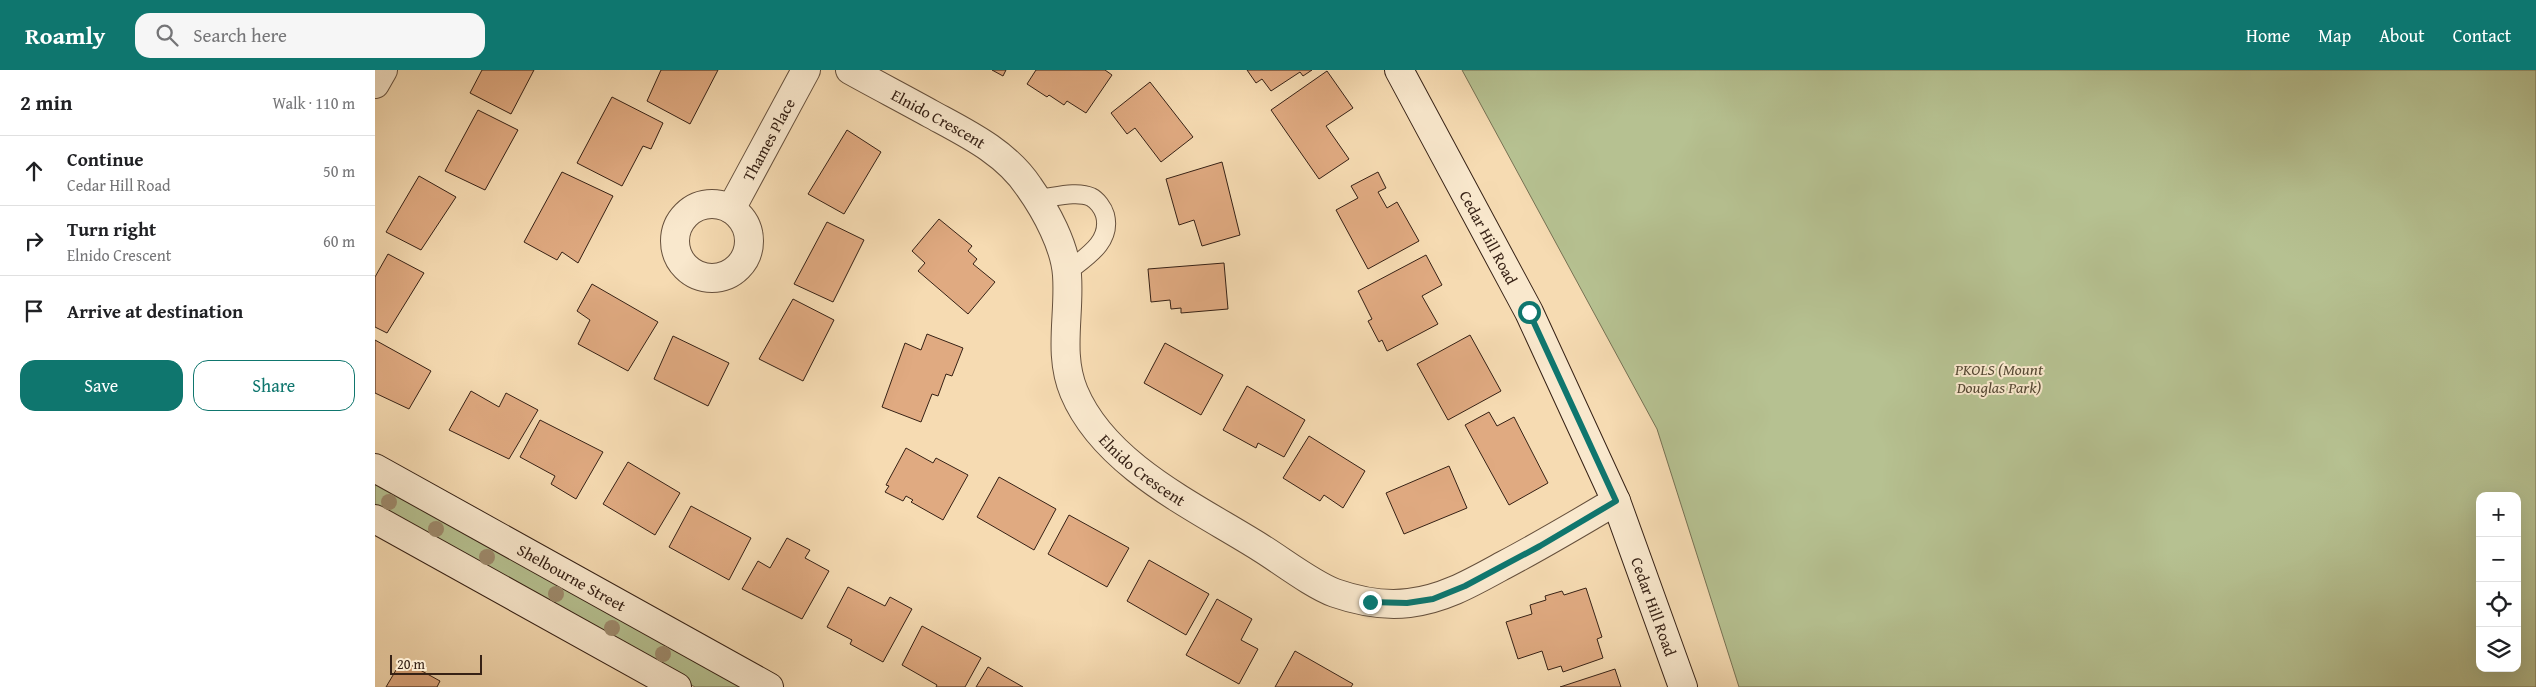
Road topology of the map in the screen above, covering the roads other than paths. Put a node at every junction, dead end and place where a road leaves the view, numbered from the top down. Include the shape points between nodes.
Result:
1 (383, 70) edge
2 (806, 70) edge
3 (850, 70) edge
4 (1399, 70) edge
5 (375, 84) edge
6 (1036, 199) junction
7 (731, 209) dead end
8 (1067, 272) junction
9 (375, 468) edge
10 (1616, 501) junction
11 (375, 519) edge
12 (677, 687) edge
13 (769, 687) edge
14 (1683, 687) edge

1 - 5 street
2 - 7 street, Thames Place
3 - 6 street, Elnido Crescent via 980,140 1011,165
4 - 10 street, Cedar Hill Road via 1529,312
6 - 8 street, Elnido Crescent via 1063,254
6 - 8 lane via 1077,195 1091,197 1103,208 1107,224 1104,237 1095,250
8 - 10 street, Elnido Crescent via 1065,350 1073,388 1084,415 1105,440 1139,471 1333,592 1370,602 1407,603 1433,599 1465,586 1540,546
9 - 13 street, Shelbourne Street
10 - 14 street, Cedar Hill Road
11 - 12 street

